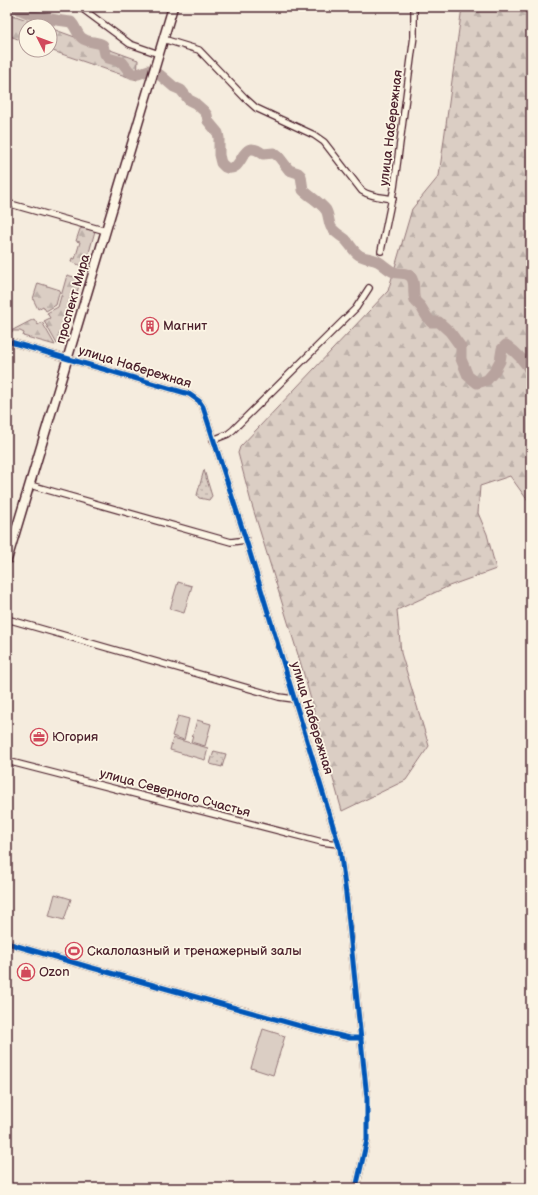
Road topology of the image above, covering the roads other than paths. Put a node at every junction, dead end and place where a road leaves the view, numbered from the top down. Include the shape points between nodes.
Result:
1 (80, 7) edge
2 (173, 7) edge
3 (414, 7) edge
4 (164, 39) junction
5 (158, 56) junction
6 (393, 199) junction
7 (7, 203) edge
8 (106, 231) junction
9 (381, 251) dead end
10 (369, 288) dead end
11 (7, 341) edge
12 (68, 358) junction
13 (213, 440) junction
14 (30, 485) junction
15 (246, 540) junction
16 (7, 560) edge
17 (7, 619) edge
18 (294, 699) junction
19 (7, 761) edge
20 (338, 844) junction
21 (7, 943) edge
22 (361, 1038) junction
23 (356, 1188) edge

1 - 5 street via 130,44
2 - 4 main road
3 - 6 street, улица Набережная via 414,36
4 - 5 main road
4 - 6 street via 199,50 256,108 319,138 366,194
5 - 8 main road, проспект Мира
6 - 9 street, улица Набережная
7 - 8 street
8 - 12 main road, проспект Мира
10 - 13 street via 356,308 233,430
11 - 12 street, улица Набережная
12 - 13 street, улица Набережная via 195,397 203,407
12 - 14 main road, проспект Мира
13 - 15 street, улица Набережная
14 - 15 street via 231,542
14 - 16 main road, проспект Мира
15 - 18 street, улица Набережная
17 - 18 street via 279,698
18 - 20 street, улица Набережная
19 - 20 street, улица Северного Счастья
20 - 22 street, улица Набережная via 345,882
21 - 22 street via 311,1029
22 - 23 street, улица Набережная via 368,1129

